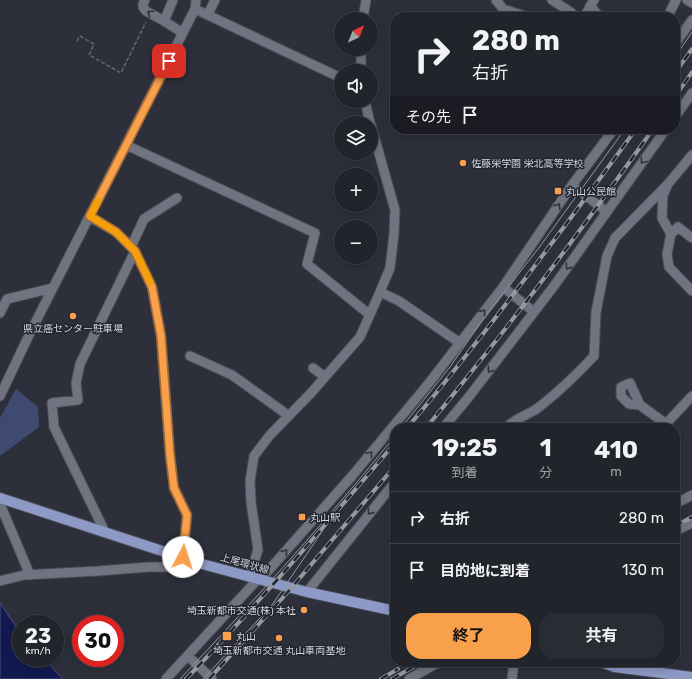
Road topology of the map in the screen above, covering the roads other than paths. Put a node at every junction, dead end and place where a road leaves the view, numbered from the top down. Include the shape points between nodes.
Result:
1 (144, 0) edge
2 (173, 0) edge
3 (215, 0) edge
4 (366, 0) edge
5 (496, 0) edge
6 (552, 0) edge
7 (676, 0) edge
8 (687, 0) edge
9 (592, 3) edge
10 (692, 3) edge
11 (195, 4) edge
12 (364, 12) edge
13 (512, 12) edge
14 (570, 12) edge
15 (587, 12) edge
16 (597, 12) edge
17 (670, 12) edge
18 (208, 14) junction
19 (692, 20) edge
20 (164, 21) junction
21 (183, 33) junction
22 (680, 37) edge
23 (334, 75) edge
24 (692, 93) edge
25 (680, 110) edge
26 (610, 134) edge
27 (662, 134) edge
28 (126, 145) junction
29 (378, 149) edge
30 (692, 155) edge
31 (668, 184) junction
32 (572, 185) junction
33 (177, 198) dead end
34 (607, 212) junction
35 (90, 216) junction
36 (671, 234) junction
37 (692, 238) edge
38 (133, 249) junction
39 (503, 287) junction
40 (53, 288) junction
41 (692, 291) edge
42 (380, 292) junction
43 (534, 312) junction
44 (0, 313) edge
45 (370, 315) junction
46 (460, 343) junction
47 (190, 356) dead end
48 (313, 368) dead end
49 (4, 377) edge
50 (325, 377) junction
51 (0, 396) edge
52 (692, 396) edge
53 (640, 404) dead end
54 (289, 416) junction
55 (397, 423) edge
56 (447, 423) edge
57 (510, 423) edge
58 (661, 423) edge
59 (667, 423) edge
60 (390, 432) edge
61 (390, 488) edge
62 (692, 495) edge
63 (0, 498) edge
64 (680, 501) edge
65 (0, 504) edge
66 (692, 523) edge
67 (680, 529) edge
68 (105, 532) junction
69 (183, 557) junction
70 (202, 564) junction
71 (30, 575) junction
72 (253, 578) junction
73 (0, 582) edge
74 (307, 592) junction
75 (390, 609) edge
76 (191, 659) junction
77 (430, 667) edge
78 (513, 667) edge
79 (615, 667) edge
80 (692, 678) edge
81 (166, 679) edge
82 (212, 679) edge
83 (409, 679) edge
84 (512, 679) edge

20 -> 1 street via 146,12 143,7
2 - 20 street
3 - 18 street
4 - 12 street
5 - 13 street via 503,9
6 - 14 street
7 - 17 street
8 - 10 street
9 - 15 street
9 - 16 street
11 - 18 street
11 - 21 street
18 - 23 street
19 - 22 street
20 - 21 street
21 - 28 street
24 - 25 street
26 - 32 street
27 -> 34 street
28 - 35 street
28 - 45 street via 315,233 307,264
29 - 42 street via 395,210 390,268
30 - 31 street
31 - 36 street via 663,195 662,218
31 - 57 street via 615,238 607,256 596,312 594,356 572,380 534,410
32 - 34 street
39 -> 32 street
33 - 38 street via 144,219
34 -> 43 street
35 - 38 street via 116,232
35 - 40 street
36 - 37 street via 678,227
36 - 41 street via 667,254 669,267
38 - 68 street via 80,364 76,383 78,400 52,403 54,427
38 - 69 street via 152,287 161,336 174,488 187,515
39 - 43 street
46 -> 39 street
40 - 44 street via 7,299
40 - 49 street
42 - 45 street
42 - 46 street via 399,301
43 -> 56 street
45 - 50 street via 360,337
46 - 55 street
47 - 54 street via 232,375
48 - 50 street
49 - 51 street
50 - 54 street
52 - 59 street
53 - 58 street
54 - 72 street via 254,456 250,481 258,550 252,568
72 -> 60 street via 268,570
61 -> 74 street
62 - 64 street
63 - 68 main road, 上尾環状線
65 - 71 street
66 - 67 street
68 - 69 main road, 上尾環状線
69 - 70 main road, 上尾環状線
70 - 71 street
70 - 72 main road, 上尾環状線
71 - 73 street
72 - 74 main road, 上尾環状線
72 - 76 street
74 - 75 main road, 上尾環状線
76 - 81 street
76 - 82 street
77 - 83 street
78 - 84 street
79 - 80 main road

